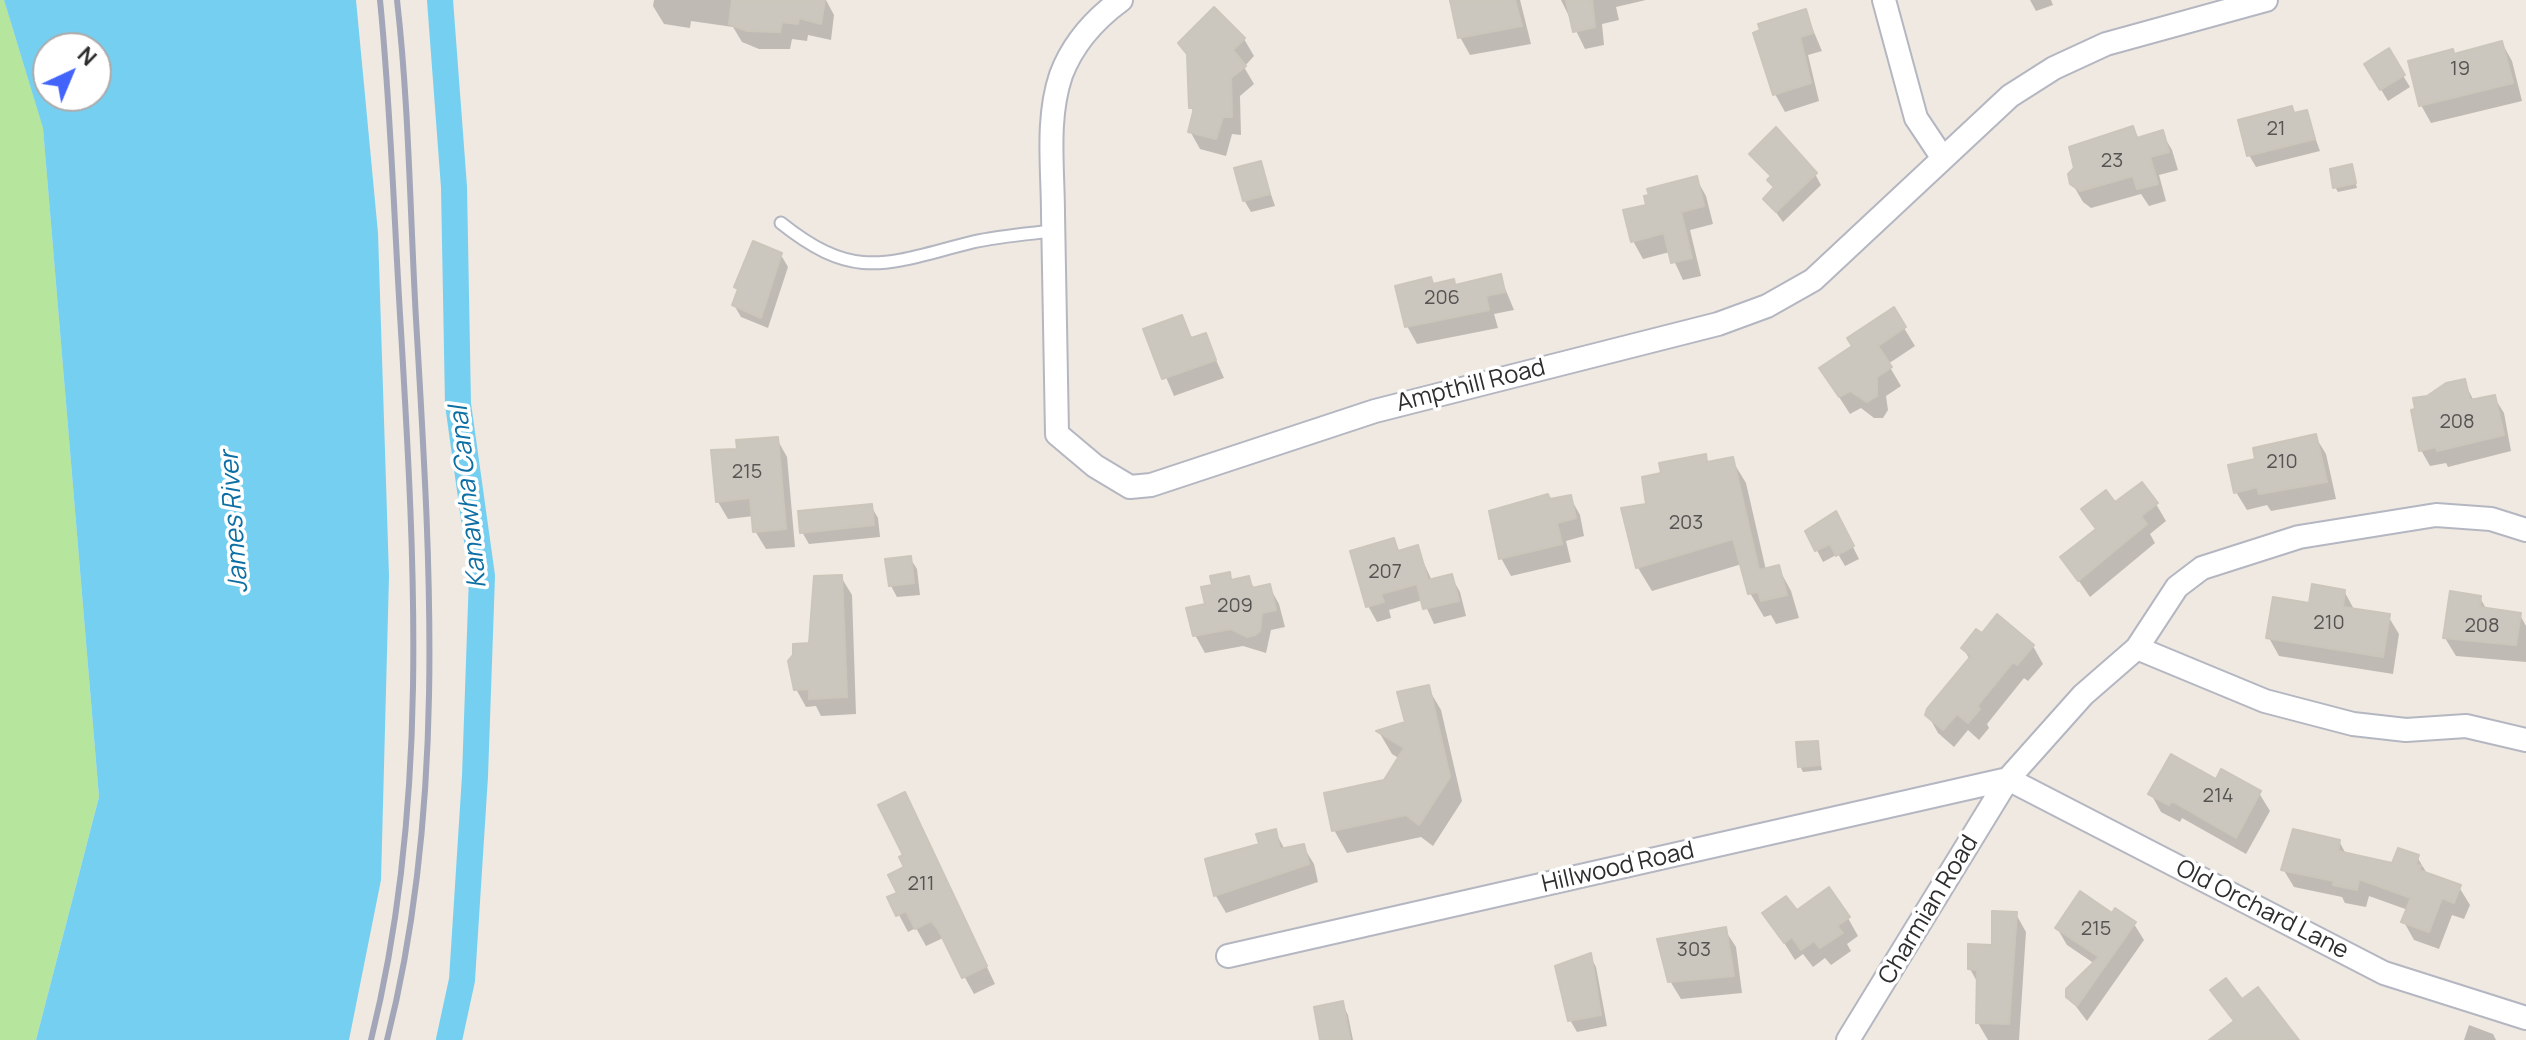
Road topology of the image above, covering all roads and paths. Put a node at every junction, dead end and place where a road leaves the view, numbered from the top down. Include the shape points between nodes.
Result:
1 (1121, 0) edge
2 (1884, 0) edge
3 (2266, 0) edge
4 (1942, 157) junction
5 (781, 223) dead end
6 (1053, 231) junction
7 (2526, 530) edge
8 (2137, 648) junction
9 (2526, 740) edge
10 (2008, 779) junction
11 (1228, 956) dead end
12 (2526, 1018) edge
13 (1848, 1040) edge

1 - 6 street, Ampthill Road via 1077,43 1062,73 1052,126
2 - 4 street via 1916,118
3 - 4 street, Ampthill Road via 2106,44 2054,68 2010,96
4 - 6 street, Ampthill Road via 1813,280 1767,306 1718,324 1375,411 1151,485 1130,487 1057,434
5 - 6 lane via 828,256 858,264 885,264 974,242
7 - 8 street, Charmian Road via 2491,519 2436,515 2299,537 2202,568 2177,587
8 - 9 street via 2265,701 2353,724 2406,730 2466,726
8 - 10 street, Charmian Road via 2083,695
10 - 11 street, Hillwood Road
10 - 12 street, Old Orchard Lane via 2384,973
10 - 13 street, Charmian Road

